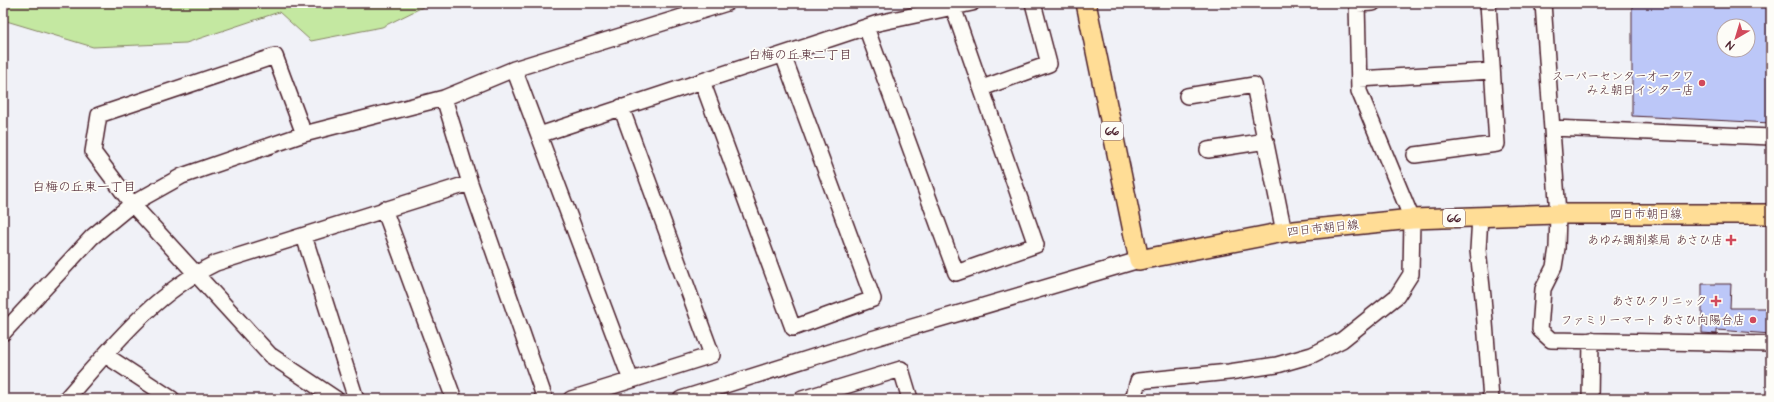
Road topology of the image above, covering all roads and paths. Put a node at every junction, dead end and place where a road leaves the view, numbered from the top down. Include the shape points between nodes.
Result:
1 (727, 3) edge
2 (972, 3) edge
3 (1033, 3) edge
4 (1086, 3) edge
5 (1357, 3) edge
6 (1373, 3) edge
7 (1488, 3) edge
8 (1543, 3) edge
9 (953, 7) junction
10 (866, 26) junction
11 (783, 54) junction
12 (514, 69) junction
13 (1492, 71) junction
14 (1359, 79) junction
15 (702, 81) junction
16 (982, 88) junction
17 (1187, 96) dead end
18 (444, 98) junction
19 (621, 107) junction
20 (1552, 128) junction
21 (304, 134) junction
22 (539, 135) junction
23 (1771, 137) edge
24 (1266, 141) junction
25 (1208, 150) dead end
26 (1415, 155) dead end
27 (470, 183) junction
28 (132, 204) junction
29 (384, 209) junction
30 (1558, 214) junction
31 (1771, 214) edge
32 (1480, 217) junction
33 (1412, 219) junction
34 (1284, 232) junction
35 (304, 236) junction
36 (1139, 260) junction
37 (195, 274) junction
38 (3, 334) edge
39 (1591, 340) junction
40 (1771, 344) edge
41 (105, 355) junction
42 (631, 380) junction
43 (809, 398) edge
44 (66, 399) edge
45 (172, 399) edge
46 (336, 399) edge
47 (356, 399) edge
48 (454, 399) edge
49 (544, 399) edge
50 (570, 399) edge
51 (681, 399) edge
52 (910, 399) edge
53 (1133, 399) edge
54 (1491, 399) edge
55 (1590, 399) edge

1 - 12 street
2 - 9 street
3 - 16 street via 1049,64
4 - 36 main road, 66
5 - 6 street
5 - 14 street
7 - 13 street
8 - 20 street
9 - 10 street
9 - 16 street
10 - 11 street
10 - 16 street via 956,273 1036,245
11 - 15 street
11 - 15 street via 873,299 793,328
12 - 18 street
12 - 22 street
13 - 14 street
13 - 26 street via 1497,144
14 - 33 street via 1359,91
15 - 19 street
17 - 24 street via 1254,85
18 - 21 street
18 - 27 street
19 - 22 street
19 - 42 street via 712,355
20 - 23 street
20 - 30 street
21 - 28 street via 182,176
21 - 28 street via 275,56 99,115 93,152
22 - 42 street
24 - 25 street
24 - 34 street
27 - 29 street
27 - 49 street
28 - 37 street
28 - 38 street via 92,237
29 - 35 street
29 - 48 street
30 - 31 main road, 四日市朝日線 / 66
30 - 32 main road, 四日市朝日線 / 66
30 - 39 street via 1557,248 1554,267 1543,289 1540,330 1551,340
32 - 33 main road, 四日市朝日線 / 66
32 - 54 street via 1478,250
33 - 34 main road, 四日市朝日線 / 66
33 - 53 street via 1411,274 1397,296 1342,340 1312,355 1277,365 1138,381
34 - 36 main road, 四日市朝日線 / 66
35 - 37 street via 216,263
35 - 47 street
36 - 51 street via 858,343
37 - 41 street via 140,317
37 - 46 street via 270,355
39 - 40 street
39 - 55 street
41 - 44 street
41 - 45 street
42 - 50 street
43 - 52 street via 901,369

